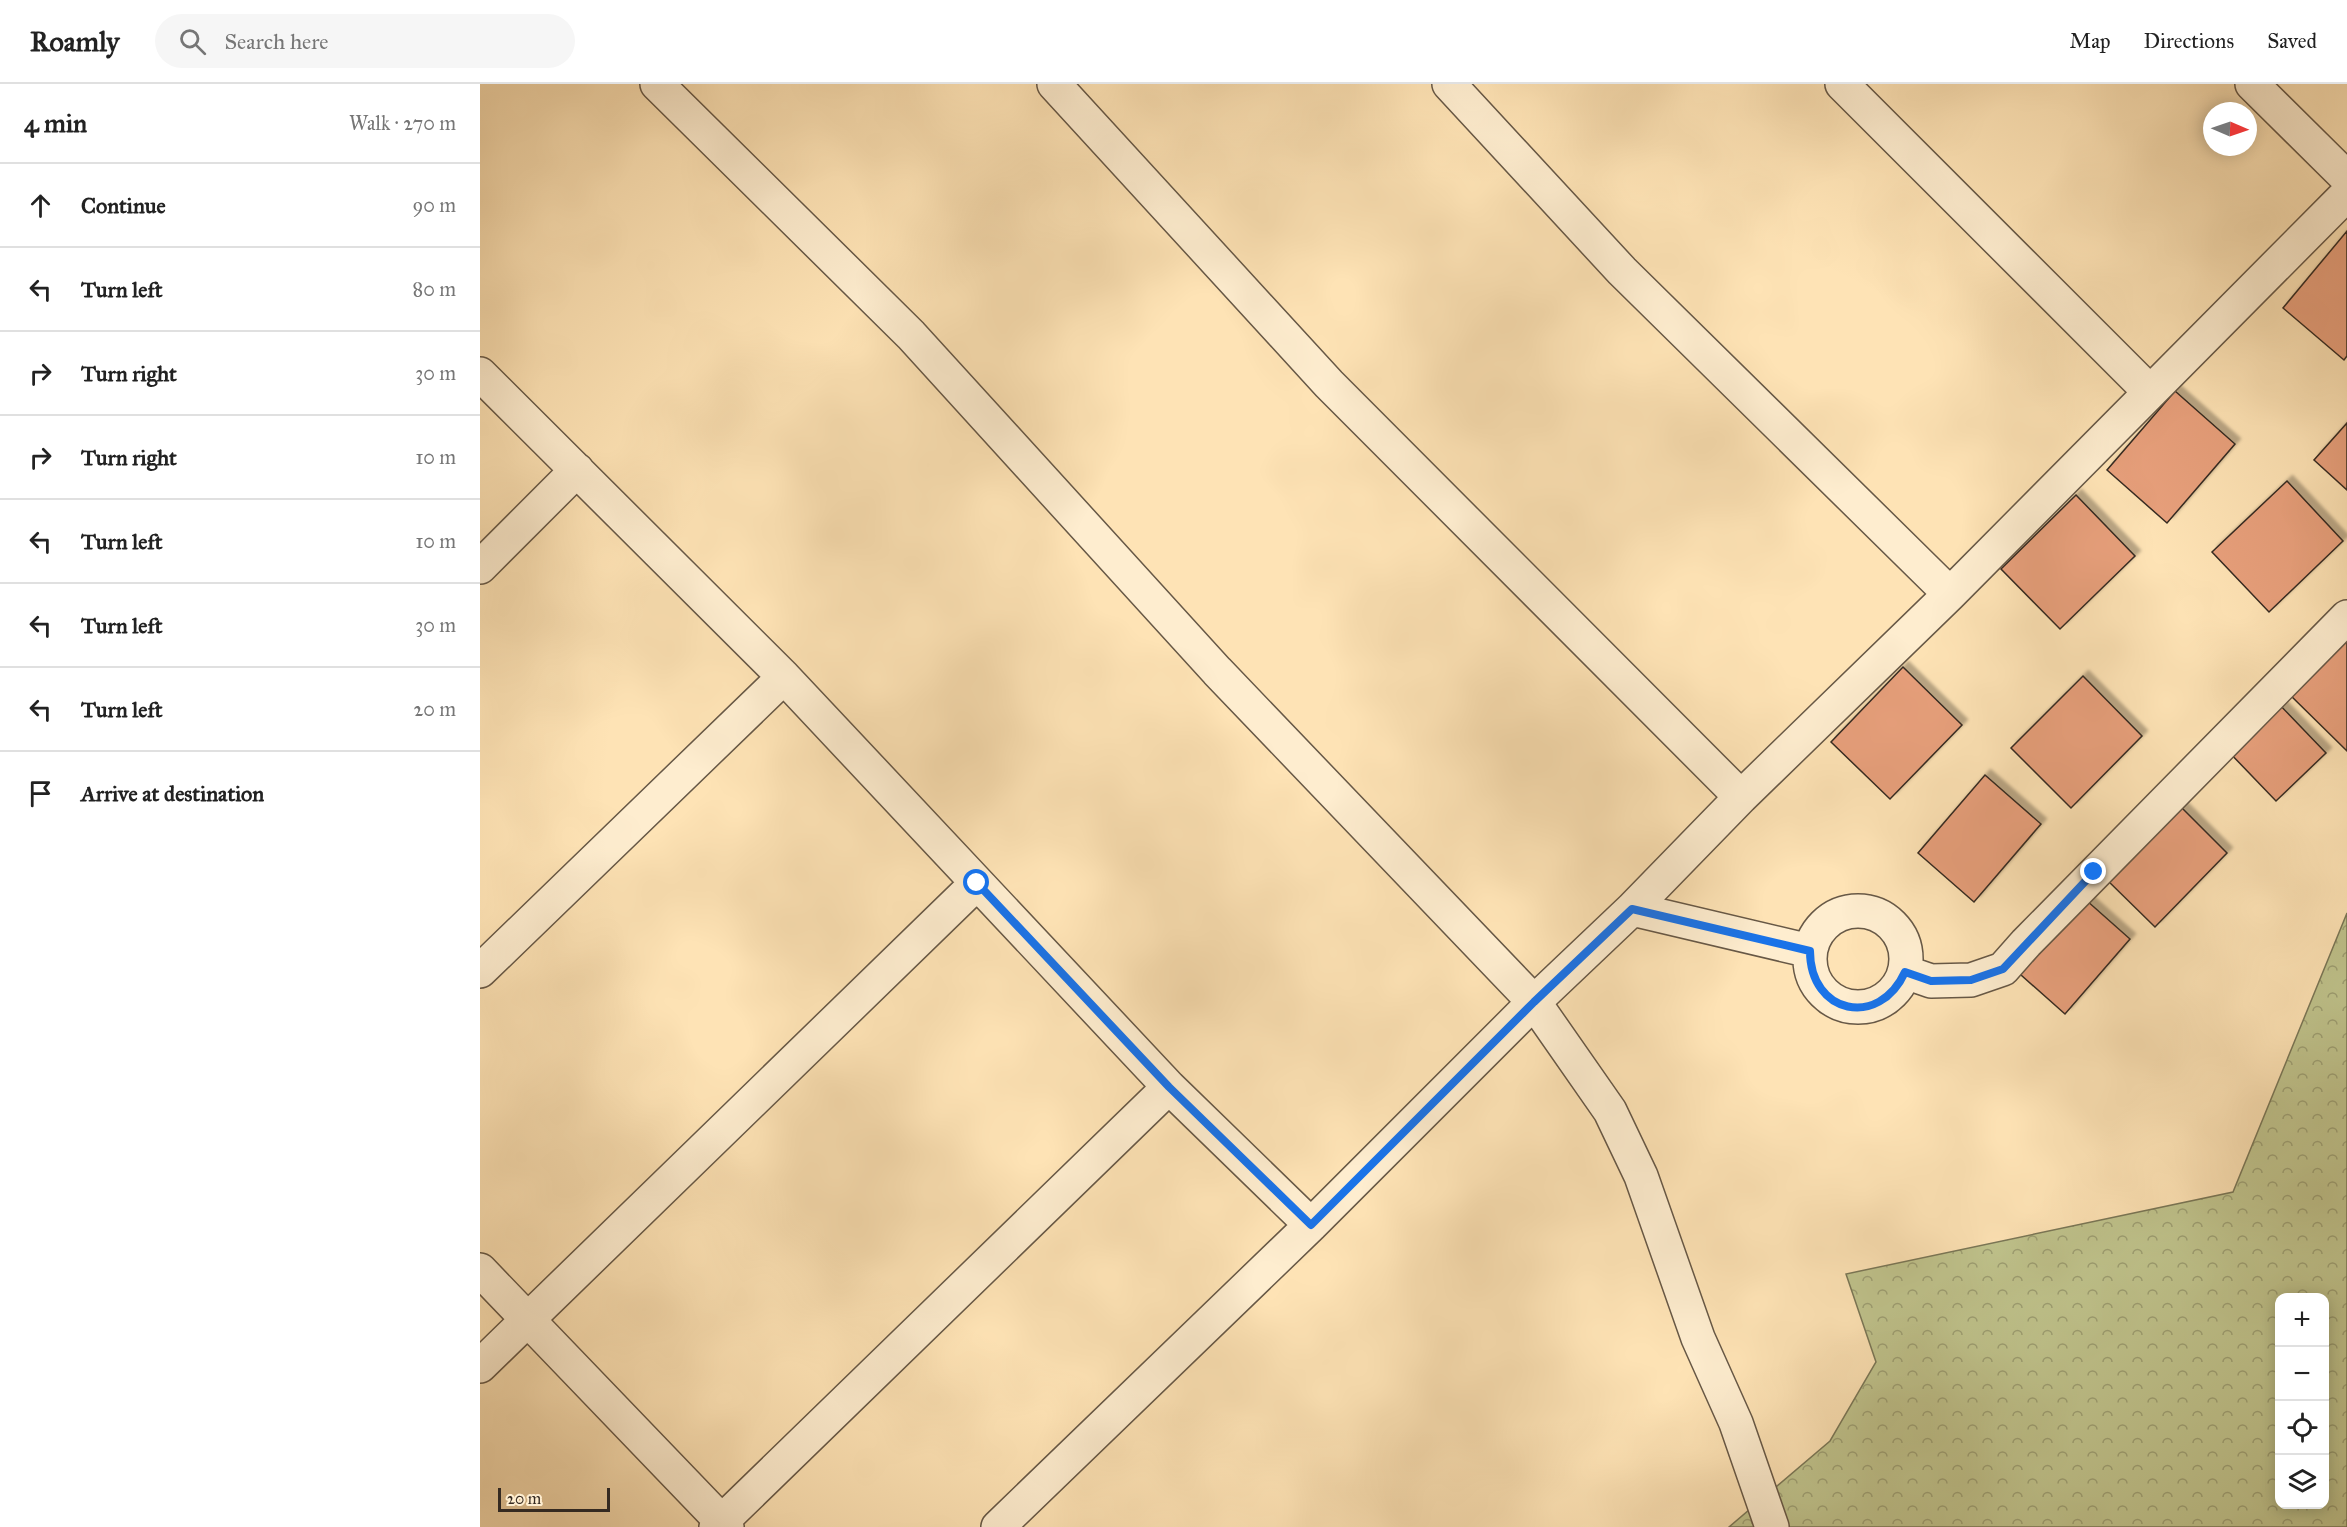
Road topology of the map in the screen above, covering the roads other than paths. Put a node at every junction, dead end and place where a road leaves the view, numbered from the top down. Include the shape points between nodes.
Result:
1 (657, 84) edge
2 (1054, 84) edge
3 (1449, 84) edge
4 (1842, 84) edge
5 (2253, 84) edge
6 (2347, 178) edge
7 (2347, 194) edge
8 (480, 374) edge
9 (2149, 391) junction
10 (577, 470) junction
11 (480, 567) edge
12 (1950, 594) junction
13 (2347, 617) edge
14 (784, 677) junction
15 (1741, 797) junction
16 (977, 883) junction
17 (1632, 909) junction
18 (1810, 951) junction
19 (480, 971) edge
20 (1905, 972) junction
21 (1534, 1002) junction
22 (1169, 1087) junction
23 (1311, 1225) junction
24 (480, 1270) edge
25 (527, 1319) junction
26 (480, 1366) edge
27 (721, 1525) edge
28 (998, 1527) edge
29 (1772, 1527) edge

1 - 21 street via 911,335 1217,671
2 - 15 street via 1329,384
3 - 12 street via 1622,271
4 - 9 street
5 - 6 street
7 - 9 street
8 - 10 street
9 - 12 street
10 - 11 street
10 - 14 street
12 - 15 street
13 - 20 street via 2003,969 1971,980 1931,981
14 - 16 street
14 - 19 street
15 - 17 street
16 - 22 street
16 - 25 street
17 - 18 street
17 - 21 street
18 - 20 street via 1810,967 1826,995 1856,1008 1886,999
18 - 20 street via 1824,923 1837,914 1868,911 1883,916 1895,927 1903,941
21 - 23 street
21 - 29 street via 1611,1111 1641,1176 1698,1338 1736,1423
22 - 23 street
22 - 27 street
23 - 28 street
24 - 25 street
25 - 26 street
25 - 27 street

